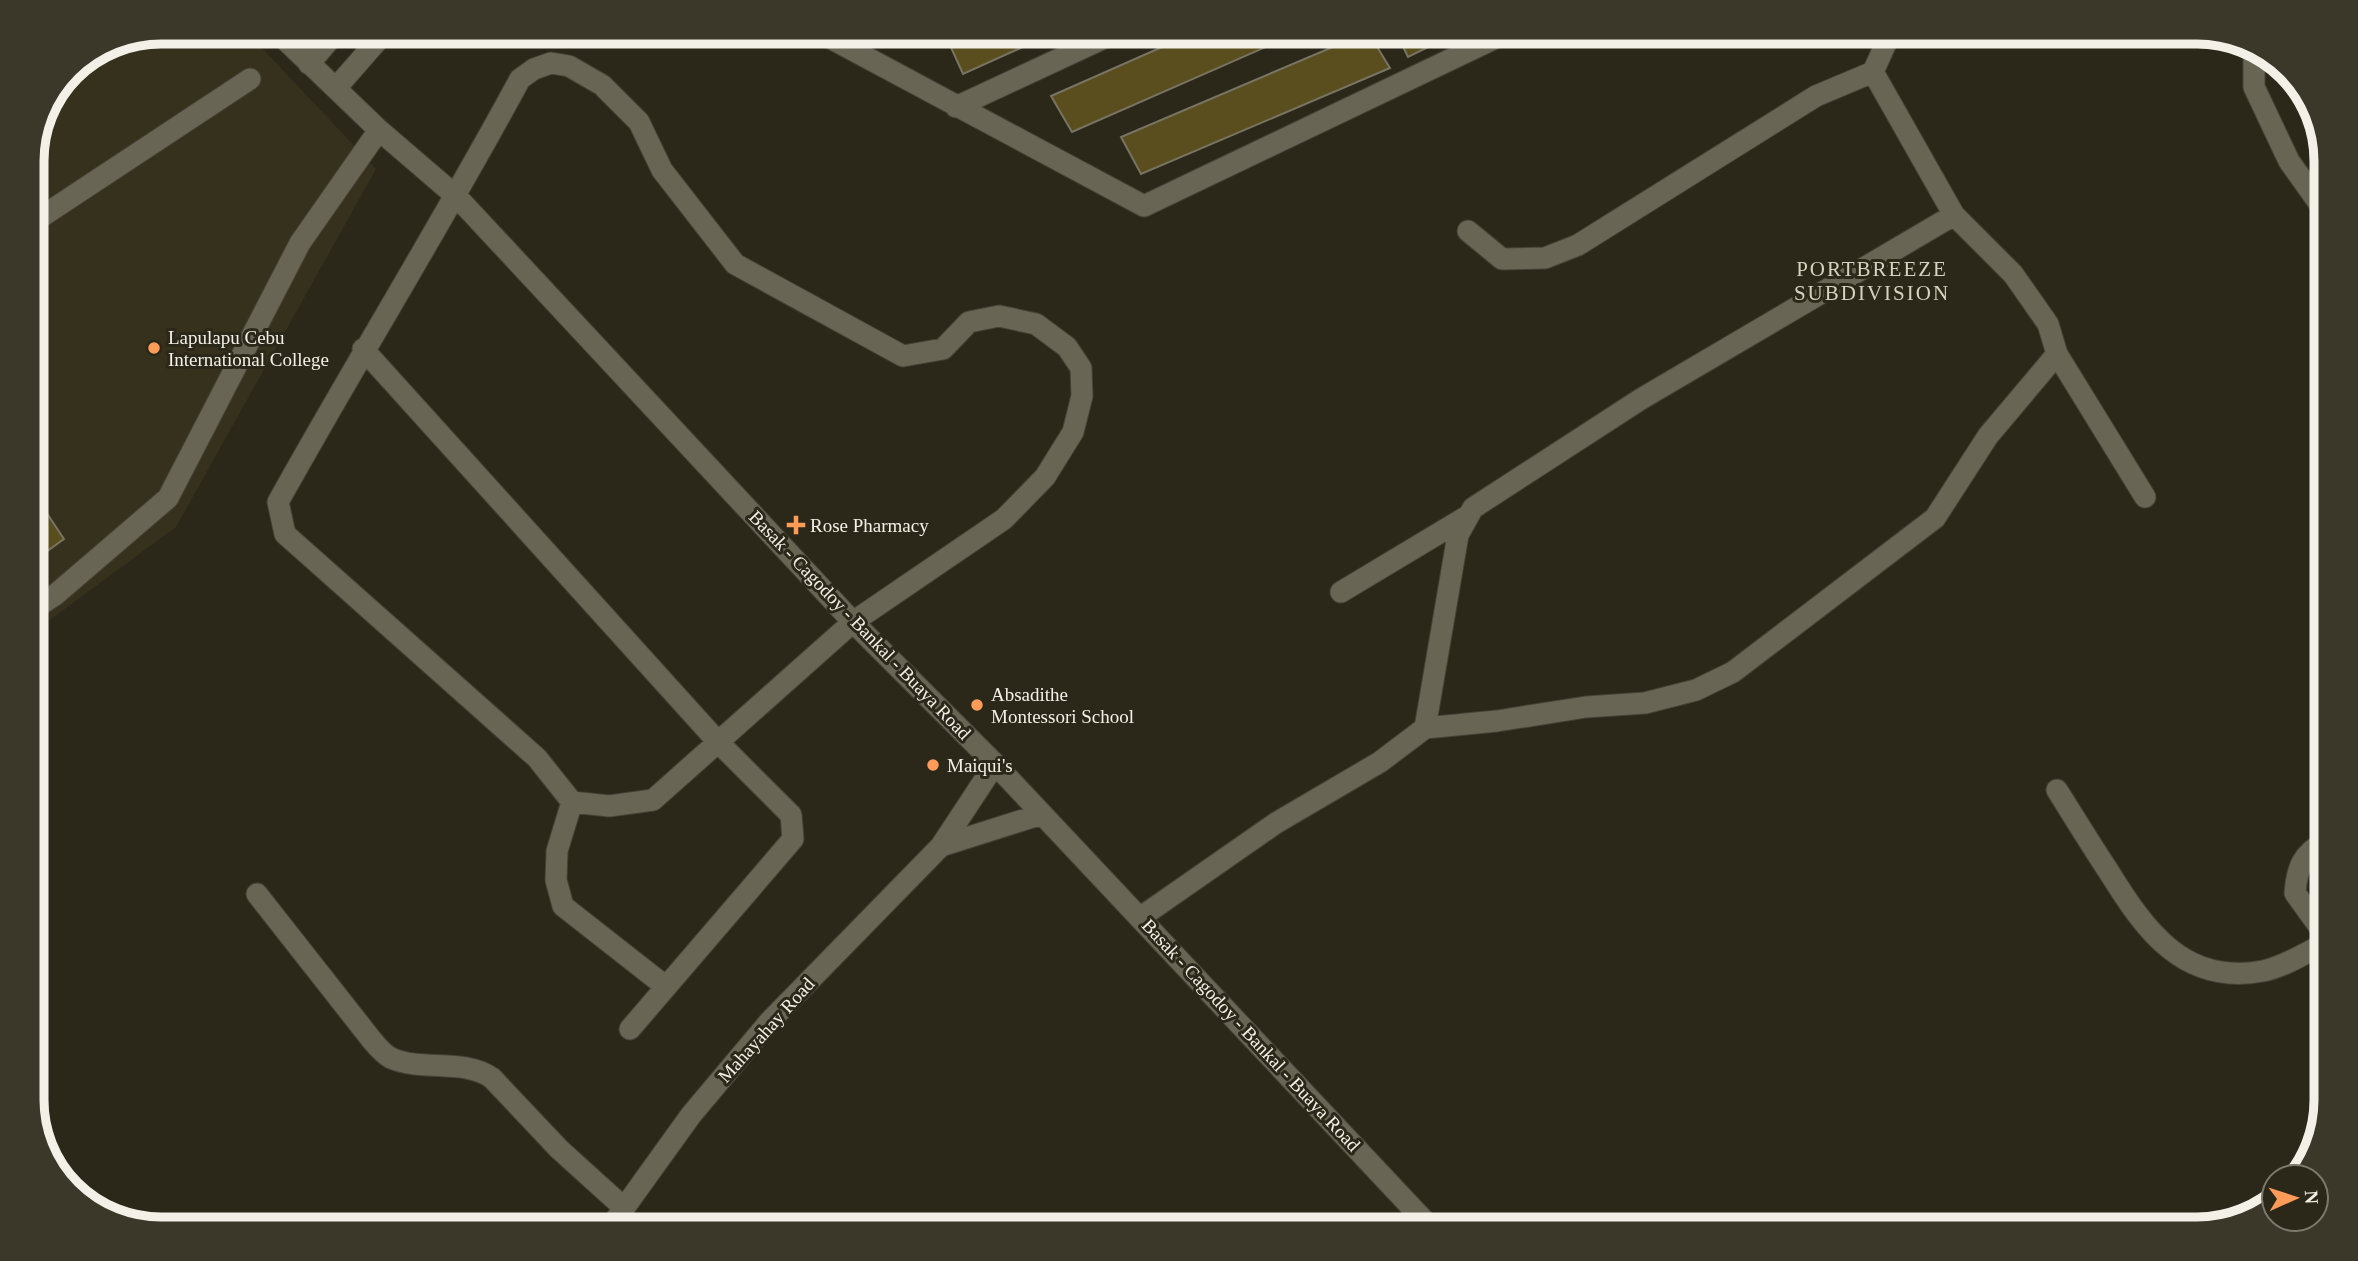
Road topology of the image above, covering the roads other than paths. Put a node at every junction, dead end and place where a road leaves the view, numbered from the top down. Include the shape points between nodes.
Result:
1 (289, 44) edge
2 (326, 44) edge
3 (374, 44) edge
4 (841, 44) edge
5 (1091, 44) edge
6 (1483, 44) edge
7 (1886, 44) edge
8 (2255, 59) edge
9 (309, 64) junction
10 (1873, 72) junction
11 (250, 79) dead end
12 (336, 88) junction
13 (956, 107) junction
14 (379, 130) junction
15 (2314, 196) edge
16 (457, 197) junction
17 (44, 215) edge
18 (1954, 215) junction
19 (1468, 231) dead end
20 (363, 349) junction
21 (2057, 354) junction
22 (2145, 497) dead end
23 (1466, 517) junction
24 (1341, 592) dead end
25 (44, 602) edge
26 (853, 622) junction
27 (1425, 728) junction
28 (719, 743) junction
29 (995, 764) junction
30 (2057, 790) dead end
31 (572, 802) junction
32 (1042, 814) junction
33 (941, 846) junction
34 (2314, 847) edge
35 (257, 894) dead end
36 (1141, 917) junction
37 (2314, 919) edge
38 (2314, 948) edge
39 (664, 986) junction
40 (630, 1029) dead end
41 (622, 1206) junction
42 (616, 1217) edge
43 (1417, 1217) edge

1 - 9 street, Basak - Cagodoy - Bankal - Buaya Road
2 - 9 street
3 - 12 street
4 - 13 street
5 - 13 street
6 - 13 street via 1144,206
7 - 10 street
8 - 15 street via 2254,87 2289,161
9 - 12 street, Basak - Cagodoy - Bankal - Buaya Road
10 - 18 street
10 - 19 street via 1816,96 1578,245 1545,258 1502,260
11 - 17 street
12 - 14 street, Basak - Cagodoy - Bankal - Buaya Road
14 - 16 street, Basak - Cagodoy - Bankal - Buaya Road
14 - 25 street via 300,243 168,498
16 - 20 street
16 - 26 street, Basak - Cagodoy - Bankal - Buaya Road
16 - 26 street via 520,79 551,63 569,66 602,85 639,122 662,170 735,264 903,356 943,349 970,322 999,316 1036,324 1067,347 1081,368 1082,396 1073,432 1045,477 1004,519
18 - 21 street via 2013,274 2048,324
18 - 23 street via 1641,399 1480,501
20 - 28 street
20 - 31 street via 278,502 285,534 537,758
21 - 22 street
21 - 27 street via 1989,436 1935,517 1733,672 1696,691 1645,703
23 - 24 street
23 - 27 street via 1458,535
26 - 28 street
26 - 29 street, Basak - Cagodoy - Bankal - Buaya Road
27 - 36 street
28 - 31 street via 653,800 609,806
28 - 39 street via 791,815 793,839
29 - 32 street, Basak - Cagodoy - Bankal - Buaya Road
29 - 33 street, Mahayahay Road
30 - 38 street via 2140,921 2172,952 2224,974 2264,971
31 - 39 street via 556,851 556,880 563,906
32 - 33 street, Mahayahay Road
32 - 36 street, Basak - Cagodoy - Bankal - Buaya Road
33 - 41 street, Mahayahay Road via 770,1021
34 - 37 street via 2297,870 2295,892
35 - 41 street via 389,1057 482,1071
36 - 43 street, Basak - Cagodoy - Bankal - Buaya Road
39 - 40 street
41 - 42 street, Mahayahay Road

